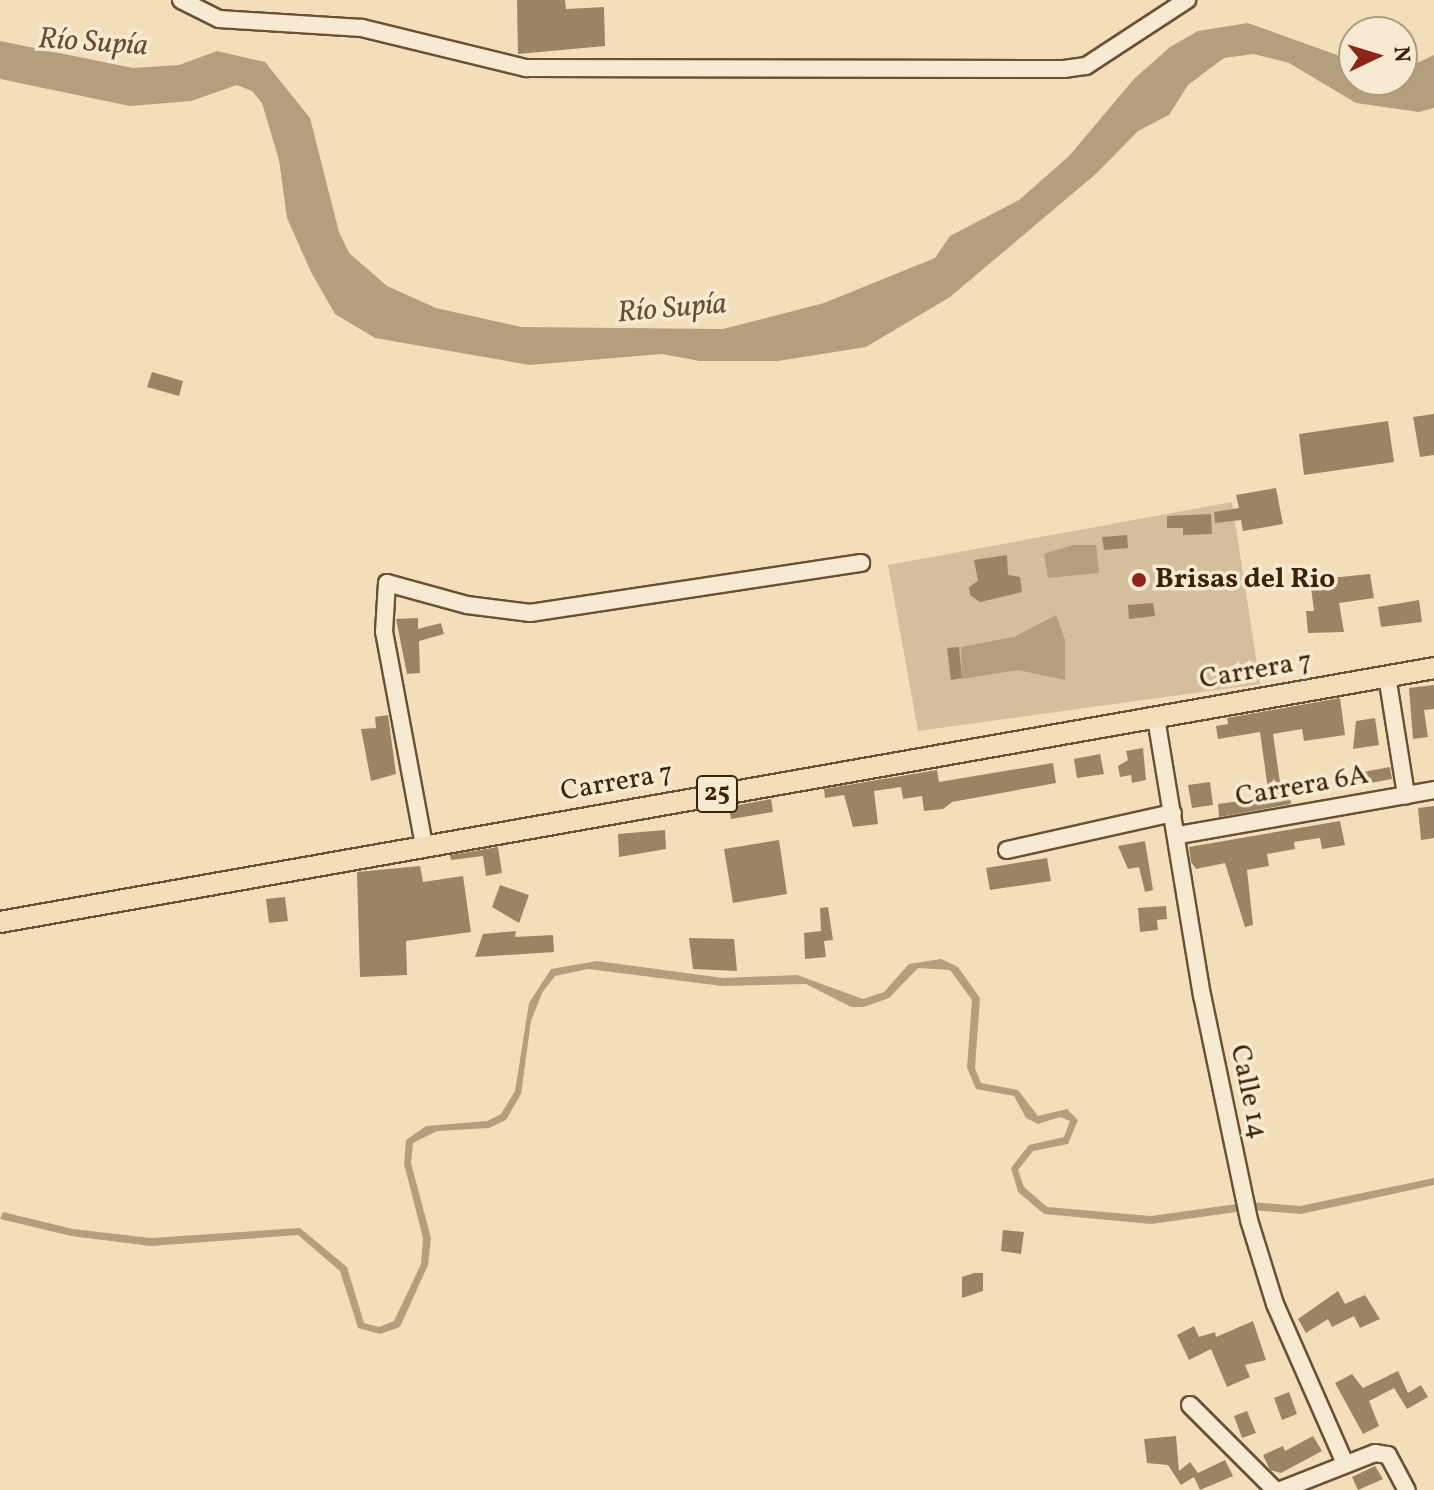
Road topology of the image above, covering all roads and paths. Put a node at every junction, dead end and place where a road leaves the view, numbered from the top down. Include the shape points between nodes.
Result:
1 (181, 0) edge
2 (1187, 0) edge
3 (861, 563) dead end
4 (1434, 668) edge
5 (1387, 676) junction
6 (1156, 718) junction
7 (1434, 790) edge
8 (1406, 795) junction
9 (1173, 813) junction
10 (1179, 835) junction
11 (424, 845) junction
12 (1007, 850) dead end
13 (0, 922) edge
14 (1190, 1405) dead end
15 (1344, 1461) junction
16 (1278, 1490) edge
17 (1407, 1490) edge

1 - 2 street via 219,19 362,28 526,68 1001,69 1086,66
3 - 11 street via 530,613 467,605 387,583 384,632
4 - 5 main road, Carrera 7 / 25
5 - 6 main road, Carrera 7 / 25
5 - 8 street
6 - 9 street, Calle 14
6 - 11 main road, Carrera 7 / 25
7 - 8 street, Carrera 6A
8 - 10 street, Carrera 6A
9 - 10 street, Calle 14
9 - 12 street
10 - 15 street, Calle 14 via 1202,995 1249,1220 1275,1304
11 - 13 main road, Carrera 7 / 25
14 - 16 street
15 - 16 street
15 - 17 street via 1388,1455

